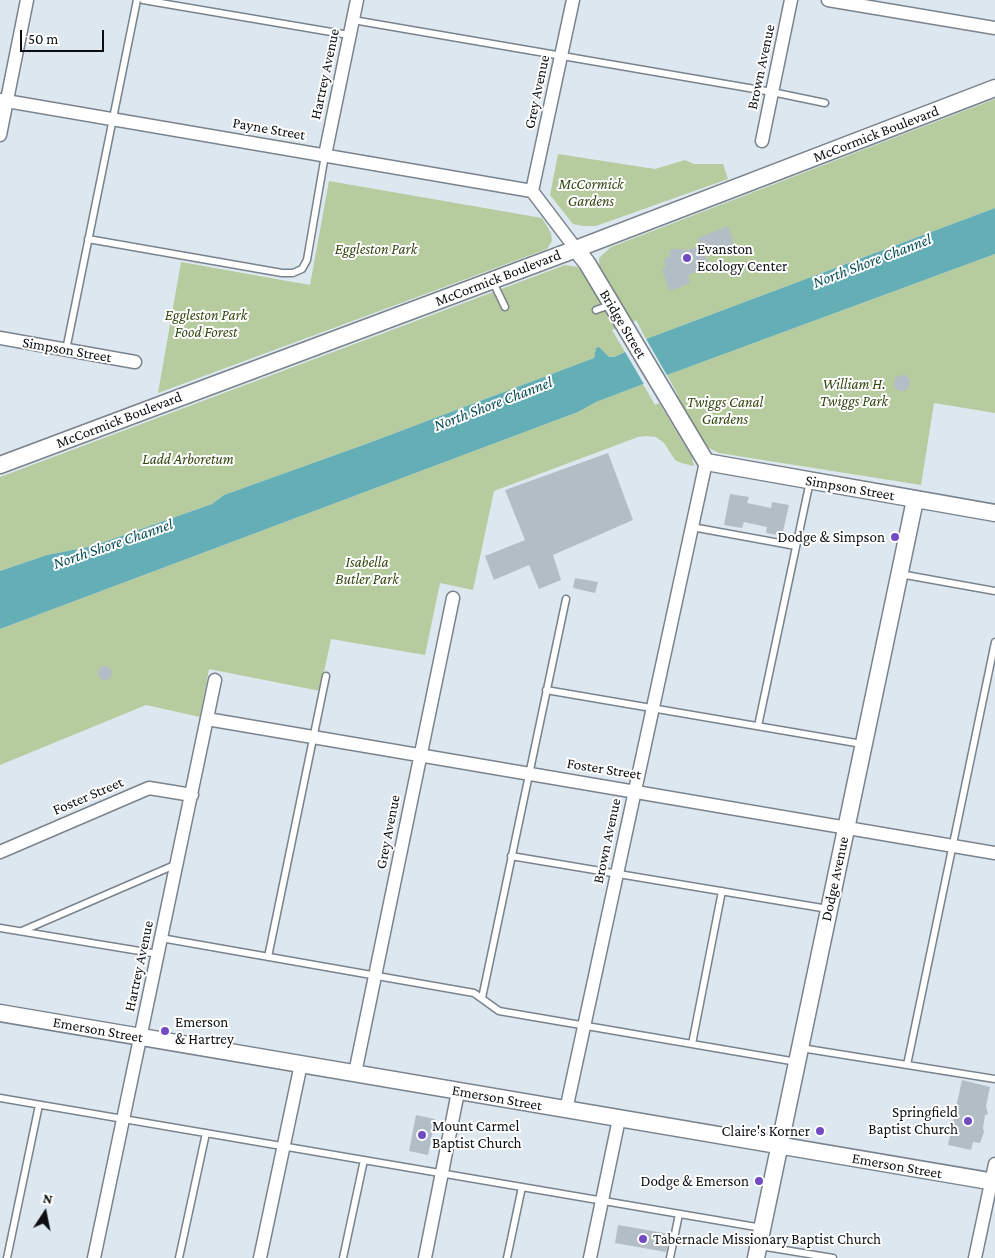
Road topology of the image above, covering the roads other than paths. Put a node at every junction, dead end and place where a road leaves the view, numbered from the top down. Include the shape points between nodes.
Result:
1 (27, 0) edge
2 (137, 0) edge
3 (143, 0) edge
4 (357, 0) edge
5 (573, 0) edge
6 (791, 0) edge
7 (828, 0) edge
8 (352, 20) junction
9 (995, 28) edge
10 (349, 35) junction
11 (561, 56) junction
12 (995, 88) edge
13 (772, 92) junction
14 (3, 100) edge
15 (825, 103) dead end
16 (112, 119) junction
17 (0, 135) edge
18 (762, 141) dead end
19 (325, 155) junction
20 (532, 191) junction
21 (88, 239) junction
22 (576, 249) junction
23 (492, 280) junction
24 (506, 307) dead end
25 (0, 338) edge
26 (66, 350) junction
27 (135, 362) dead end
28 (706, 462) junction
29 (0, 465) edge
30 (810, 481) junction
31 (915, 500) junction
32 (995, 513) edge
33 (692, 527) junction
34 (796, 546) junction
35 (899, 574) junction
36 (995, 590) edge
37 (453, 598) dead end
38 (566, 599) dead end
39 (995, 642) edge
40 (326, 676) dead end
41 (215, 680) dead end
42 (546, 690) junction
43 (653, 708) junction
44 (207, 719) junction
45 (758, 726) junction
46 (314, 737) junction
47 (863, 744) junction
48 (420, 755) junction
49 (528, 773) junction
50 (635, 791) junction
51 (192, 795) junction
52 (846, 827) junction
53 (952, 846) junction
54 (0, 852) edge
55 (995, 853) edge
56 (511, 856) junction
57 (177, 864) junction
58 (617, 874) junction
59 (722, 891) junction
60 (829, 909) junction
61 (0, 928) edge
62 (22, 932) junction
63 (161, 938) junction
64 (158, 954) junction
65 (268, 957) junction
66 (375, 976) junction
67 (482, 998) junction
68 (0, 1013) edge
69 (584, 1026) junction
70 (140, 1037) junction
71 (692, 1044) junction
72 (798, 1055) junction
73 (301, 1064) junction
74 (907, 1065) junction
75 (355, 1073) junction
76 (995, 1080) edge
77 (458, 1092) junction
78 (0, 1098) edge
79 (39, 1104) junction
80 (566, 1110) junction
81 (123, 1119) junction
82 (618, 1119) junction
83 (206, 1133) junction
84 (779, 1146) junction
85 (284, 1147) junction
86 (364, 1160) junction
87 (995, 1164) edge
88 (442, 1174) junction
89 (993, 1182) edge
90 (522, 1187) junction
91 (602, 1200) junction
92 (679, 1214) junction
93 (762, 1228) junction
94 (757, 1252) edge
95 (7, 1258) edge
96 (94, 1258) edge
97 (179, 1258) edge
98 (260, 1258) edge
99 (343, 1258) edge
100 (425, 1258) edge
101 (507, 1258) edge
102 (590, 1258) edge
103 (670, 1258) edge
104 (833, 1258) edge
105 (975, 1258) edge

1 - 14 street
2 - 16 lane
3 - 10 lane
4 - 8 street, Hartrey Avenue
5 - 11 street, Grey Avenue
6 - 13 street, Brown Avenue
7 - 9 street
8 - 10 street, Hartrey Avenue
8 - 11 lane
10 - 19 street, Hartrey Avenue
11 - 13 lane
11 - 20 street, Grey Avenue
12 - 22 main road, McCormick Boulevard
13 - 15 lane
13 - 18 street, Brown Avenue
14 - 16 street, Payne Street
14 - 17 street
16 - 19 street, Payne Street
16 - 21 lane
19 - 20 street, Payne Street
19 - 21 lane via 307,260 302,269 293,273
20 - 22 street, Bridge Street
21 - 26 lane
22 - 23 main road, McCormick Boulevard
22 - 28 main road, Bridge Street via 587,263 604,308 624,325
23 - 24 lane
23 - 29 main road, McCormick Boulevard
25 - 26 street, Simpson Street
26 - 27 street, Simpson Street
28 - 30 main road, Simpson Street
28 - 33 street, Brown Avenue
30 - 31 main road, Simpson Street
30 - 34 lane
31 - 32 main road, Simpson Street
31 - 35 main road, Dodge Avenue
33 - 34 lane
33 - 43 street, Brown Avenue
34 - 45 lane
35 - 36 lane
35 - 47 main road, Dodge Avenue
37 - 48 street, Grey Avenue
38 - 42 lane
39 - 53 lane
40 - 46 lane
41 - 44 street, Hartrey Avenue
42 - 43 lane
42 - 49 lane
43 - 45 lane
43 - 50 street, Brown Avenue
44 - 46 street, Foster Street
44 - 51 street, Hartrey Avenue
45 - 47 lane
46 - 48 street, Foster Street
46 - 65 lane
47 - 52 main road, Dodge Avenue
48 - 49 street, Foster Street
48 - 66 street, Grey Avenue
49 - 50 street, Foster Street
49 - 56 lane
50 - 52 street, Foster Street
50 - 58 street, Brown Avenue
51 - 54 street, Foster Street via 149,788
51 - 57 street, Hartrey Avenue
52 - 53 street, Foster Street
52 - 60 main road, Dodge Avenue
53 - 55 street, Foster Street
53 - 74 lane
56 - 58 lane
56 - 67 lane
57 - 62 lane
57 - 63 street, Hartrey Avenue
58 - 59 lane
58 - 69 street, Brown Avenue
59 - 60 lane
59 - 71 lane
60 - 72 main road, Dodge Avenue
61 - 62 lane
62 - 64 lane
63 - 64 street, Hartrey Avenue
63 - 65 lane
64 - 70 street, Hartrey Avenue
65 - 66 lane
66 - 67 lane via 474,993
66 - 75 street, Grey Avenue
67 - 69 lane via 499,1011
68 - 70 main road, Emerson Street
69 - 71 lane
69 - 80 street, Brown Avenue
70 - 73 main road, Emerson Street
70 - 81 street, Hartrey Avenue
71 - 72 lane
72 - 74 lane
72 - 84 main road, Dodge Avenue
73 - 75 main road, Emerson Street
73 - 85 street
74 - 76 lane
75 - 77 main road, Emerson Street
77 - 80 main road, Emerson Street
77 - 88 street
78 - 79 lane
79 - 81 lane
79 - 95 lane
80 - 82 main road, Emerson Street
81 - 83 lane
81 - 96 street, Hartrey Avenue
82 - 84 main road, Emerson Street
82 - 91 street
83 - 85 lane
83 - 97 lane
84 - 89 main road, Emerson Street
84 - 93 main road, Dodge Avenue
85 - 86 lane
85 - 98 street
86 - 88 lane
86 - 99 lane
87 - 89 street
88 - 90 lane
88 - 100 street
89 - 105 street
90 - 91 lane
90 - 101 lane
91 - 92 lane
91 - 102 street
92 - 93 lane
92 - 103 lane
93 - 94 main road, Dodge Avenue
94 - 104 lane

